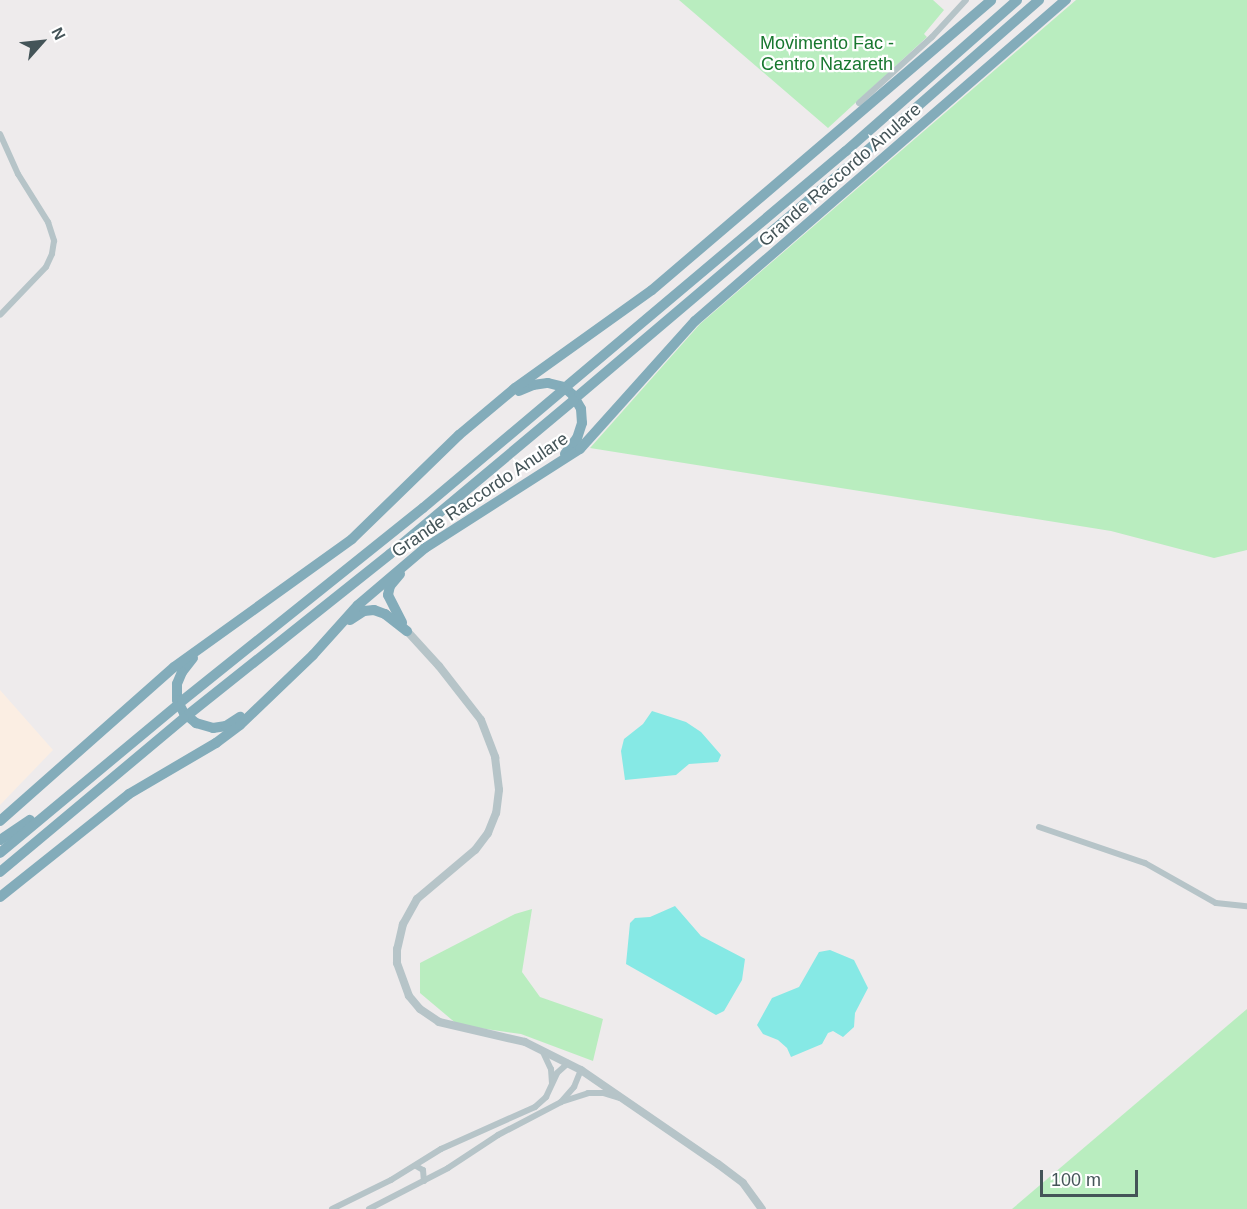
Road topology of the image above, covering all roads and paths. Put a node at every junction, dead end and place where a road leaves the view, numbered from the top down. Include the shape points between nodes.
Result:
1 (966, 0) edge
2 (991, 0) edge
3 (1017, 0) edge
4 (1039, 0) edge
5 (1066, 0) edge
6 (859, 103) dead end
7 (0, 134) edge
8 (0, 315) edge
9 (578, 402) junction
10 (481, 417) junction
11 (536, 479) junction
12 (425, 548) junction
13 (407, 631) junction
14 (213, 639) junction
15 (313, 655) junction
16 (82, 784) junction
17 (0, 821) edge
18 (1039, 827) dead end
19 (0, 840) edge
20 (30, 847) junction
21 (0, 853) edge
22 (0, 872) edge
23 (0, 881) edge
24 (0, 897) edge
25 (1247, 906) edge
26 (540, 1047) junction
27 (568, 1063) junction
28 (581, 1070) junction
29 (552, 1085) junction
30 (623, 1099) junction
31 (561, 1102) junction
32 (416, 1166) junction
33 (424, 1181) junction
34 (332, 1209) edge
35 (369, 1209) edge
36 (762, 1209) edge

1 - 6 street via 932,37
2 - 10 highway, Grande Raccordo Anulare via 652,290 522,382
3 - 16 highway, Grande Raccordo Anulare via 846,151 423,508
4 - 9 highway, Grande Raccordo Anulare
5 - 11 highway, Grande Raccordo Anulare via 703,314 592,437
7 - 8 street via 18,174 48,222 54,241 46,267
9 - 10 highway via 571,393 548,383 526,387
9 - 11 highway via 582,423 577,438
9 - 20 highway, Grande Raccordo Anulare via 186,716
10 - 14 highway, Grande Raccordo Anulare via 352,539
11 - 12 highway, Grande Raccordo Anulare
12 - 13 highway via 389,588 389,600
12 - 14 highway via 382,578 263,698 220,728 196,723 182,711 177,689 182,672
12 - 15 highway, Grande Raccordo Anulare via 358,605
13 - 15 highway via 380,612 364,611
13 - 26 street via 481,720 495,757 499,790 494,820 482,843 417,899 407,915 397,949 400,975 414,1003 439,1022
14 - 17 highway, Grande Raccordo Anulare via 124,709
15 - 24 highway, Grande Raccordo Anulare via 240,725 129,794
16 - 19 highway
16 - 21 highway, Grande Raccordo Anulare
18 - 25 street via 1145,863 1216,903
20 - 22 highway, Grande Raccordo Anulare
20 - 23 highway
26 - 27 street
26 - 29 street via 549,1063
27 - 28 street
27 - 29 street via 557,1073
28 - 30 street
28 - 31 street via 574,1087
29 - 32 street via 535,1107 441,1149
30 - 31 street via 588,1093
30 - 36 street via 735,1177
31 - 33 street via 498,1134
32 - 33 street via 423,1170
32 - 34 street
33 - 35 street

